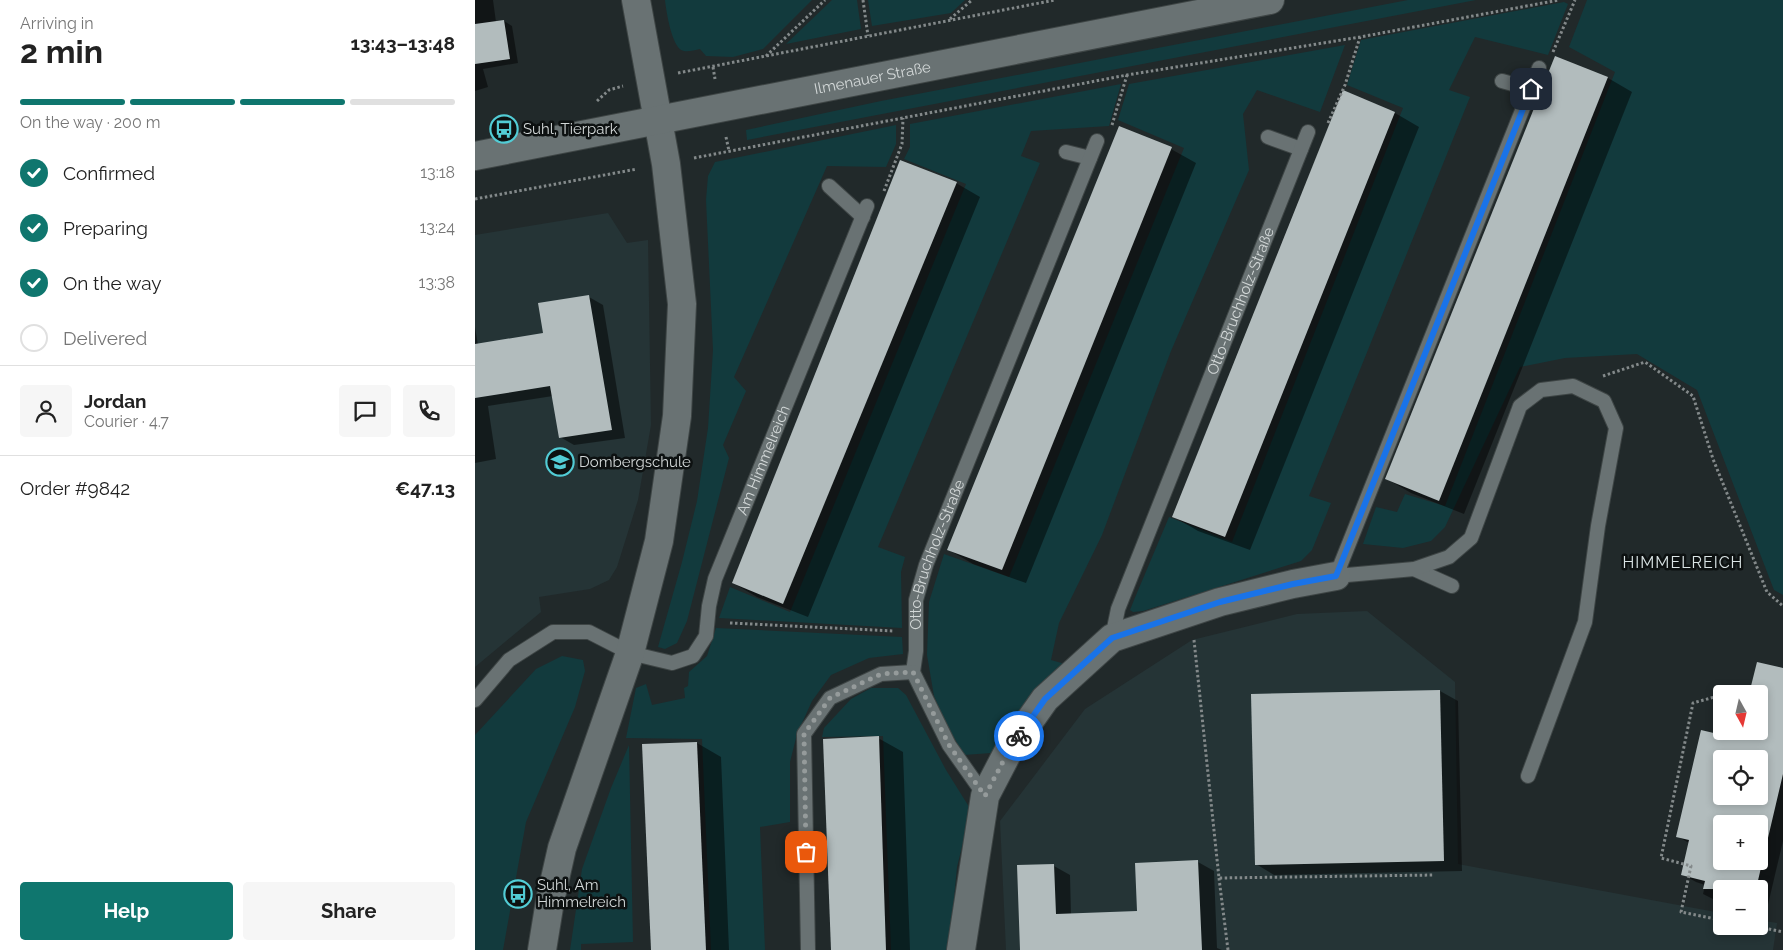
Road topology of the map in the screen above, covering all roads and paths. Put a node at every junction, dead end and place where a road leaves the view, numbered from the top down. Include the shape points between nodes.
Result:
1 (636, 0) edge
2 (825, 0) edge
3 (863, 0) edge
4 (972, 0) edge
5 (1055, 0) edge
6 (1270, 0) edge
7 (1559, 0) edge
8 (1575, 0) edge
9 (949, 21) junction
10 (868, 36) junction
11 (1360, 37) junction
12 (765, 56) junction
13 (1539, 68) joint
14 (1127, 75) junction
15 (650, 79) junction
16 (1502, 81) dead end
17 (1531, 89) junction
18 (592, 105) dead end
19 (903, 118) junction
20 (658, 120) junction
21 (1308, 132) joint
22 (1268, 137) dead end
23 (1097, 141) joint
24 (1301, 149) junction
25 (1066, 152) dead end
26 (475, 156) edge
27 (1090, 158) junction
28 (666, 164) junction
29 (829, 186) dead end
30 (475, 199) edge
31 (865, 211) junction
32 (1573, 386) junction
33 (1414, 569) junction
34 (1336, 576) junction
35 (1452, 586) dead end
36 (1783, 606) edge
37 (1191, 612) junction
38 (707, 622) junction
39 (917, 632) junction
40 (1112, 638) junction
41 (630, 653) junction
42 (913, 672) junction
43 (1713, 697) edge
44 (475, 700) edge
45 (1527, 776) dead end
46 (985, 796) junction
47 (1434, 875) dead end
48 (1219, 878) junction
49 (1713, 918) edge
50 (1768, 929) edge
51 (1783, 932) edge
52 (542, 950) edge
53 (808, 950) edge
54 (961, 950) edge
55 (1228, 950) edge

1 - 15 street
2 - 12 path
3 - 10 path
4 - 9 path
5 - 9 path
6 - 20 street, Ilmenauer Straße
7 - 11 path
8 - 13 path via 1552,55
9 - 10 path
10 - 12 path
11 - 14 path
11 - 21 path via 1329,123
12 - 15 path
13 - 17 lane
14 - 19 path
14 - 23 path via 1110,132
15 - 18 path via 609,90
15 - 20 street
16 - 17 lane
17 - 34 lane
19 - 28 path
19 - 31 path via 902,144 881,198
20 - 26 street, Ilmenauer Straße
20 - 28 street
21 - 24 lane, Otto-Bruchholz-Straße
22 - 24 lane
23 - 27 lane, Otto-Bruchholz-Straße
24 - 40 lane, Otto-Bruchholz-Straße via 1118,609
25 - 27 lane
27 - 39 lane, Otto-Bruchholz-Straße via 926,565 916,600
28 - 30 path
28 - 41 street via 682,304 677,416 659,541
29 - 31 lane
31 - 38 lane, Am Himmelreich via 715,579
32 - 33 lane via 1541,390 1519,406 1471,538 1449,557
32 - 36 path via 1645,362 1693,396 1713,459 1767,592
32 - 45 lane via 1604,401 1616,428 1585,622
33 - 34 lane
33 - 35 lane
34 - 37 street via 1220,602
37 - 40 street
37 - 48 path
38 - 39 path
38 - 41 lane, Am Himmelreich via 706,636 693,656 672,663
39 - 42 lane, Otto-Bruchholz-Straße
40 - 46 street via 1045,699 1009,750
41 - 44 lane, Am Himmelreich via 589,632 553,632 509,660
41 - 52 street via 562,848
42 - 46 lane via 949,745
42 - 53 lane via 881,674 830,698 804,734
43 - 49 path via 1693,703 1661,858 1691,866 1681,912
46 - 54 street
47 - 48 path
48 - 55 path
50 - 51 path

